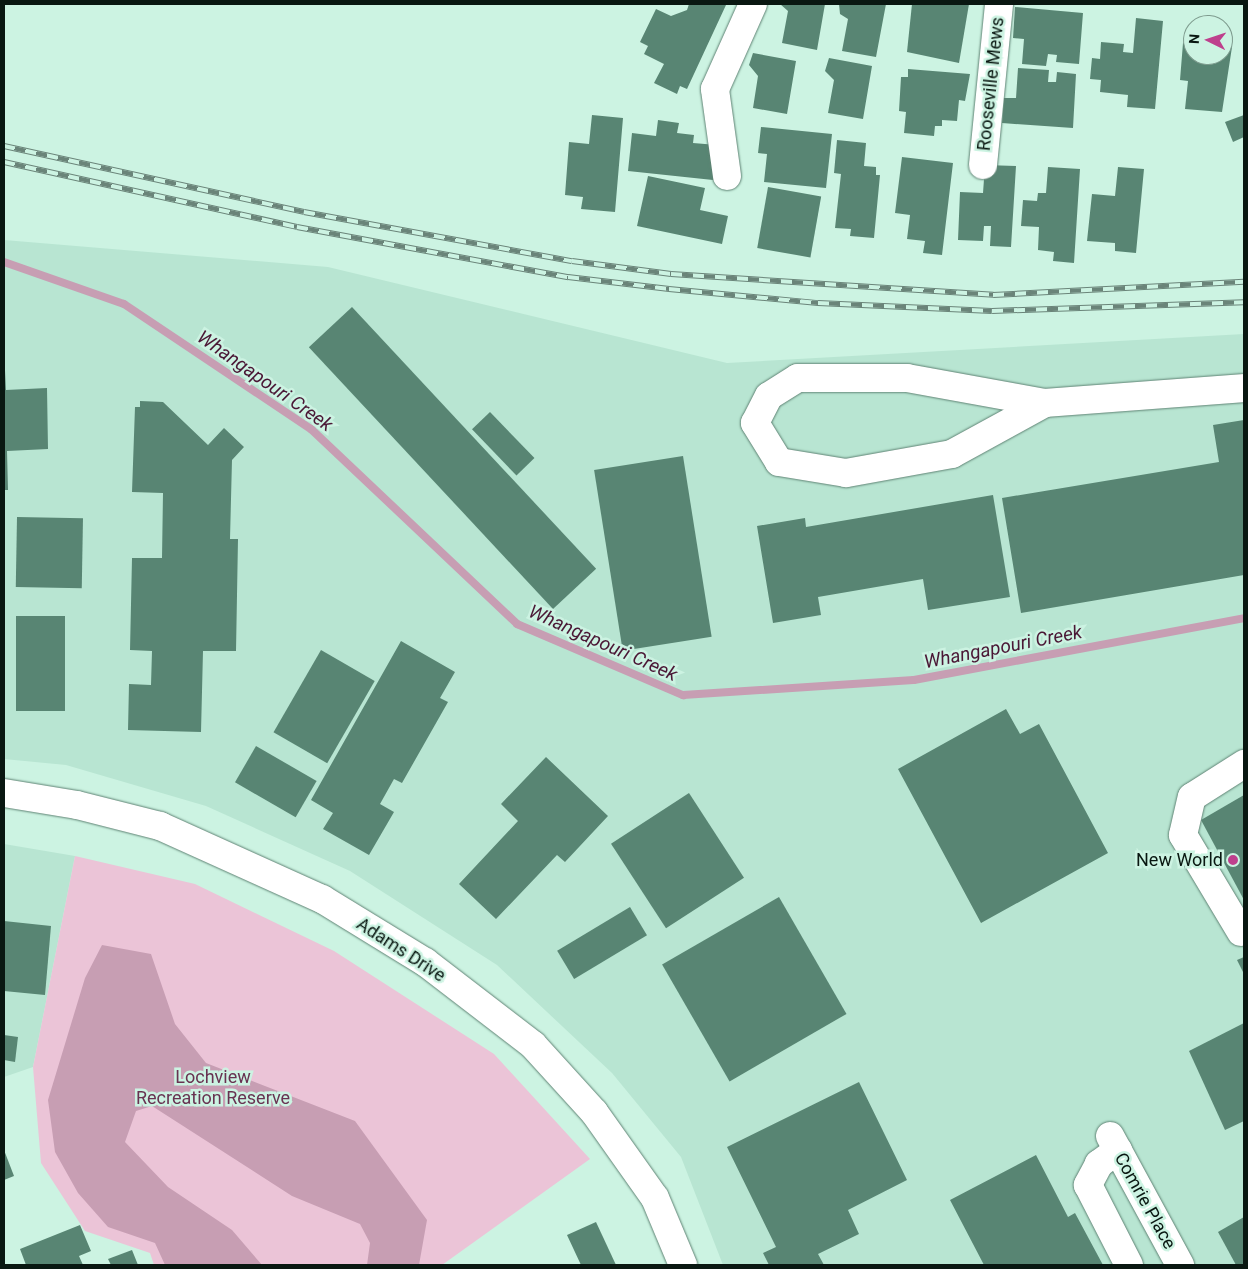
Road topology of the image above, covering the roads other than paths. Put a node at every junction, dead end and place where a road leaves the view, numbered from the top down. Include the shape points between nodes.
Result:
1 (753, 4) edge
2 (999, 4) edge
3 (983, 165) dead end
4 (727, 176) dead end
5 (1244, 388) edge
6 (1045, 403) junction
7 (1244, 764) edge
8 (4, 793) edge
9 (1241, 932) dead end
10 (683, 1265) edge
11 (1130, 1265) edge
12 (1180, 1265) edge

1 - 4 street via 715,89
2 - 3 street, Rooseville Mews
5 - 6 street
6 - 6 street via 907,378 798,378 769,396 755,424 779,462 846,473 952,454
7 - 9 street via 1192,797 1183,835
8 - 10 street, Adams Drive via 77,805 160,826 322,899 425,962 533,1045 594,1112 655,1198
11 - 12 street, Comrie Place via 1088,1185 1114,1143

